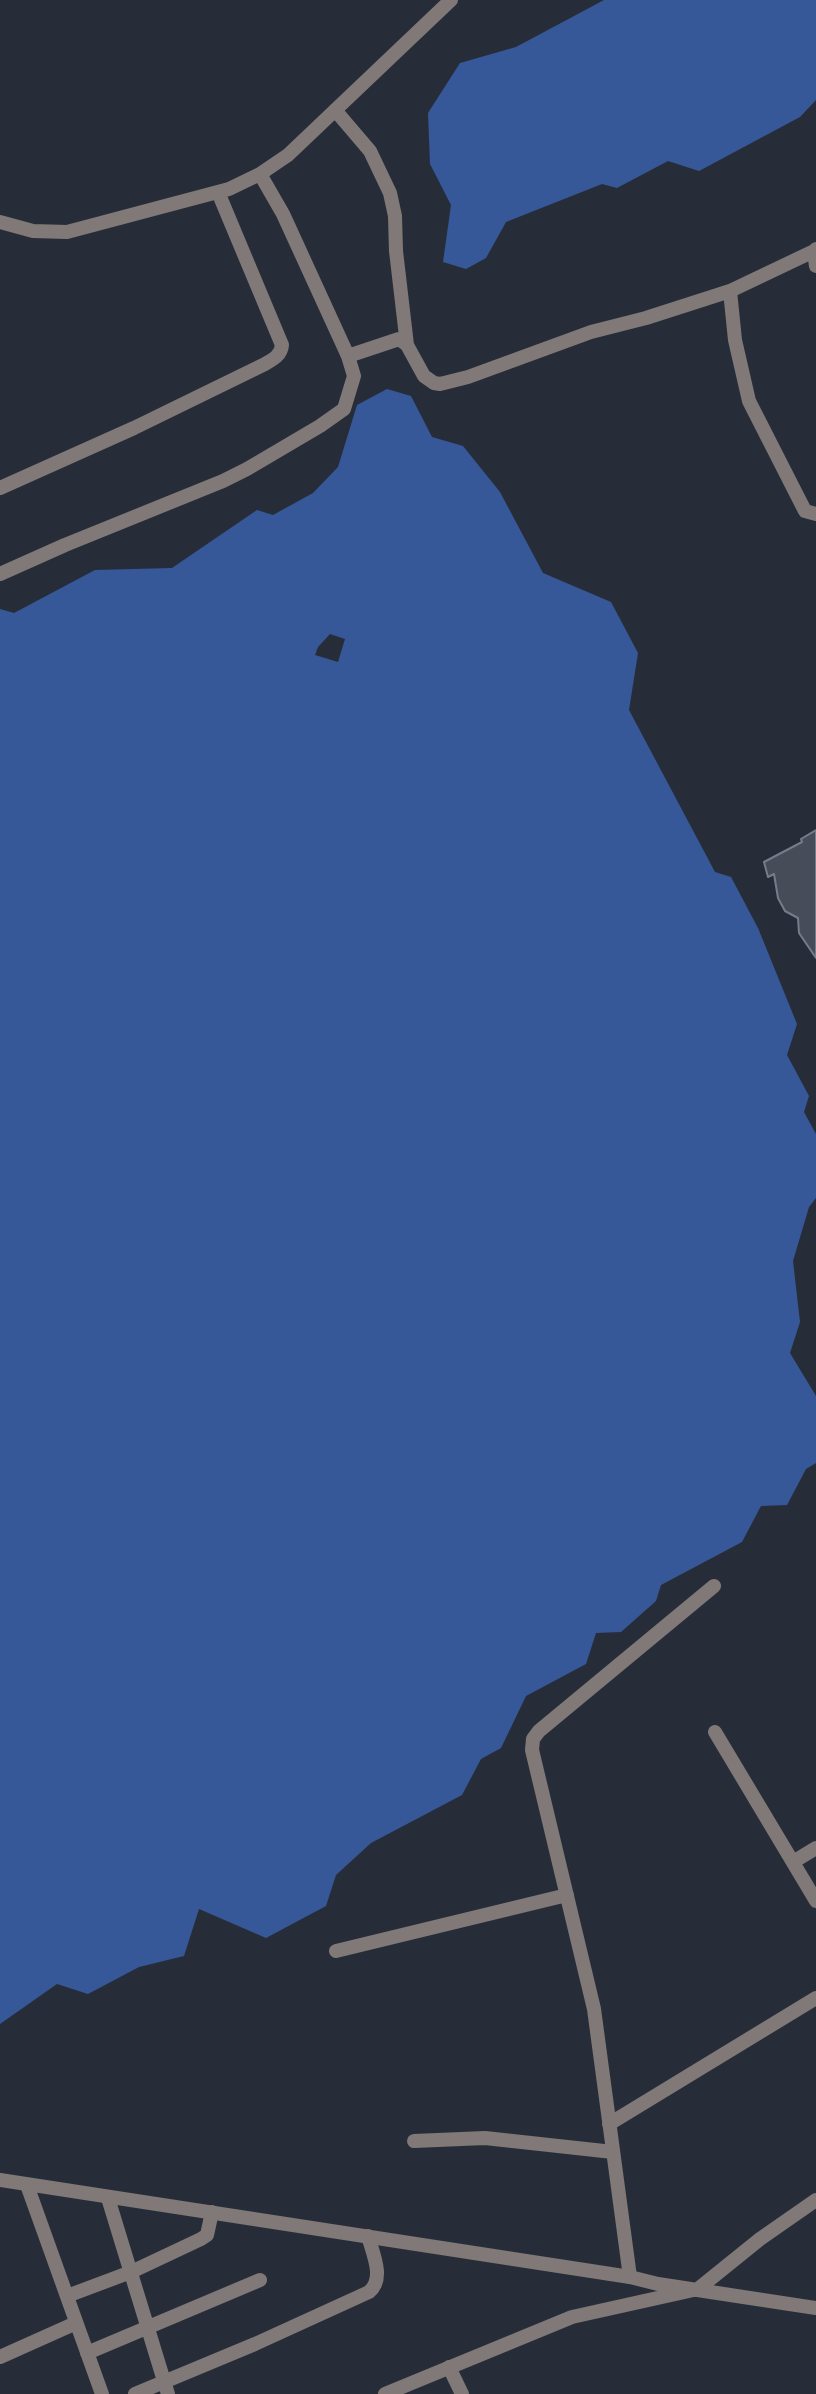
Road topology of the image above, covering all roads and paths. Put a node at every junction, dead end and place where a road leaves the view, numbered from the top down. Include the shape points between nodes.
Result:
1 (451, 0) edge
2 (335, 110) junction
3 (260, 174) junction
4 (218, 192) junction
5 (0, 222) edge
6 (815, 255) edge
7 (730, 292) junction
8 (407, 345) junction
9 (348, 356) junction
10 (0, 488) edge
11 (816, 514) edge
12 (0, 574) edge
13 (714, 1586) dead end
14 (715, 1732) dead end
15 (816, 1848) edge
16 (793, 1862) junction
17 (567, 1895) junction
18 (816, 1900) edge
19 (336, 1951) dead end
20 (816, 1998) edge
21 (609, 2124) junction
22 (414, 2141) dead end
23 (613, 2152) junction
24 (0, 2180) edge
25 (27, 2185) junction
26 (108, 2198) junction
27 (816, 2200) edge
28 (212, 2212) junction
29 (368, 2236) junction
30 (131, 2272) junction
31 (630, 2277) junction
32 (260, 2280) dead end
33 (698, 2289) junction
34 (66, 2296) junction
35 (816, 2308) edge
36 (76, 2323) junction
37 (148, 2328) junction
38 (87, 2353) junction
39 (0, 2357) edge
40 (449, 2367) junction
41 (166, 2388) edge
42 (102, 2394) edge
43 (135, 2394) edge
44 (385, 2394) edge
45 (462, 2394) edge

1 - 2 street
2 - 3 street via 288,155
2 - 8 street via 370,151 390,193
3 - 4 street
3 - 9 street
4 - 5 street via 67,232 33,231
4 - 10 street via 282,345 276,358
6 - 7 street
7 - 8 street via 591,332 440,384 424,376
7 - 11 street via 749,401 805,511
8 - 9 street via 395,339
9 - 12 street via 354,376 344,409 320,426 223,481
13 - 17 street via 533,1739
14 - 16 street
15 - 16 street
16 - 18 street
17 - 19 street
17 - 21 street via 594,2009
20 - 21 street
21 - 23 street
22 - 23 street via 485,2138
23 - 31 street
24 - 25 street
25 - 26 street
25 - 34 street
26 - 28 street
26 - 30 street
27 - 33 street
28 - 29 street
28 - 30 street via 207,2235
29 - 31 street
29 - 41 street via 378,2275 369,2292
30 - 34 street
30 - 37 street
31 - 33 street
32 - 37 street
33 - 35 street
33 - 40 street via 572,2317
34 - 36 street
36 - 38 street
36 - 39 street
37 - 38 street
37 - 41 street
38 - 42 street
40 - 44 street
40 - 45 street
41 - 43 street

